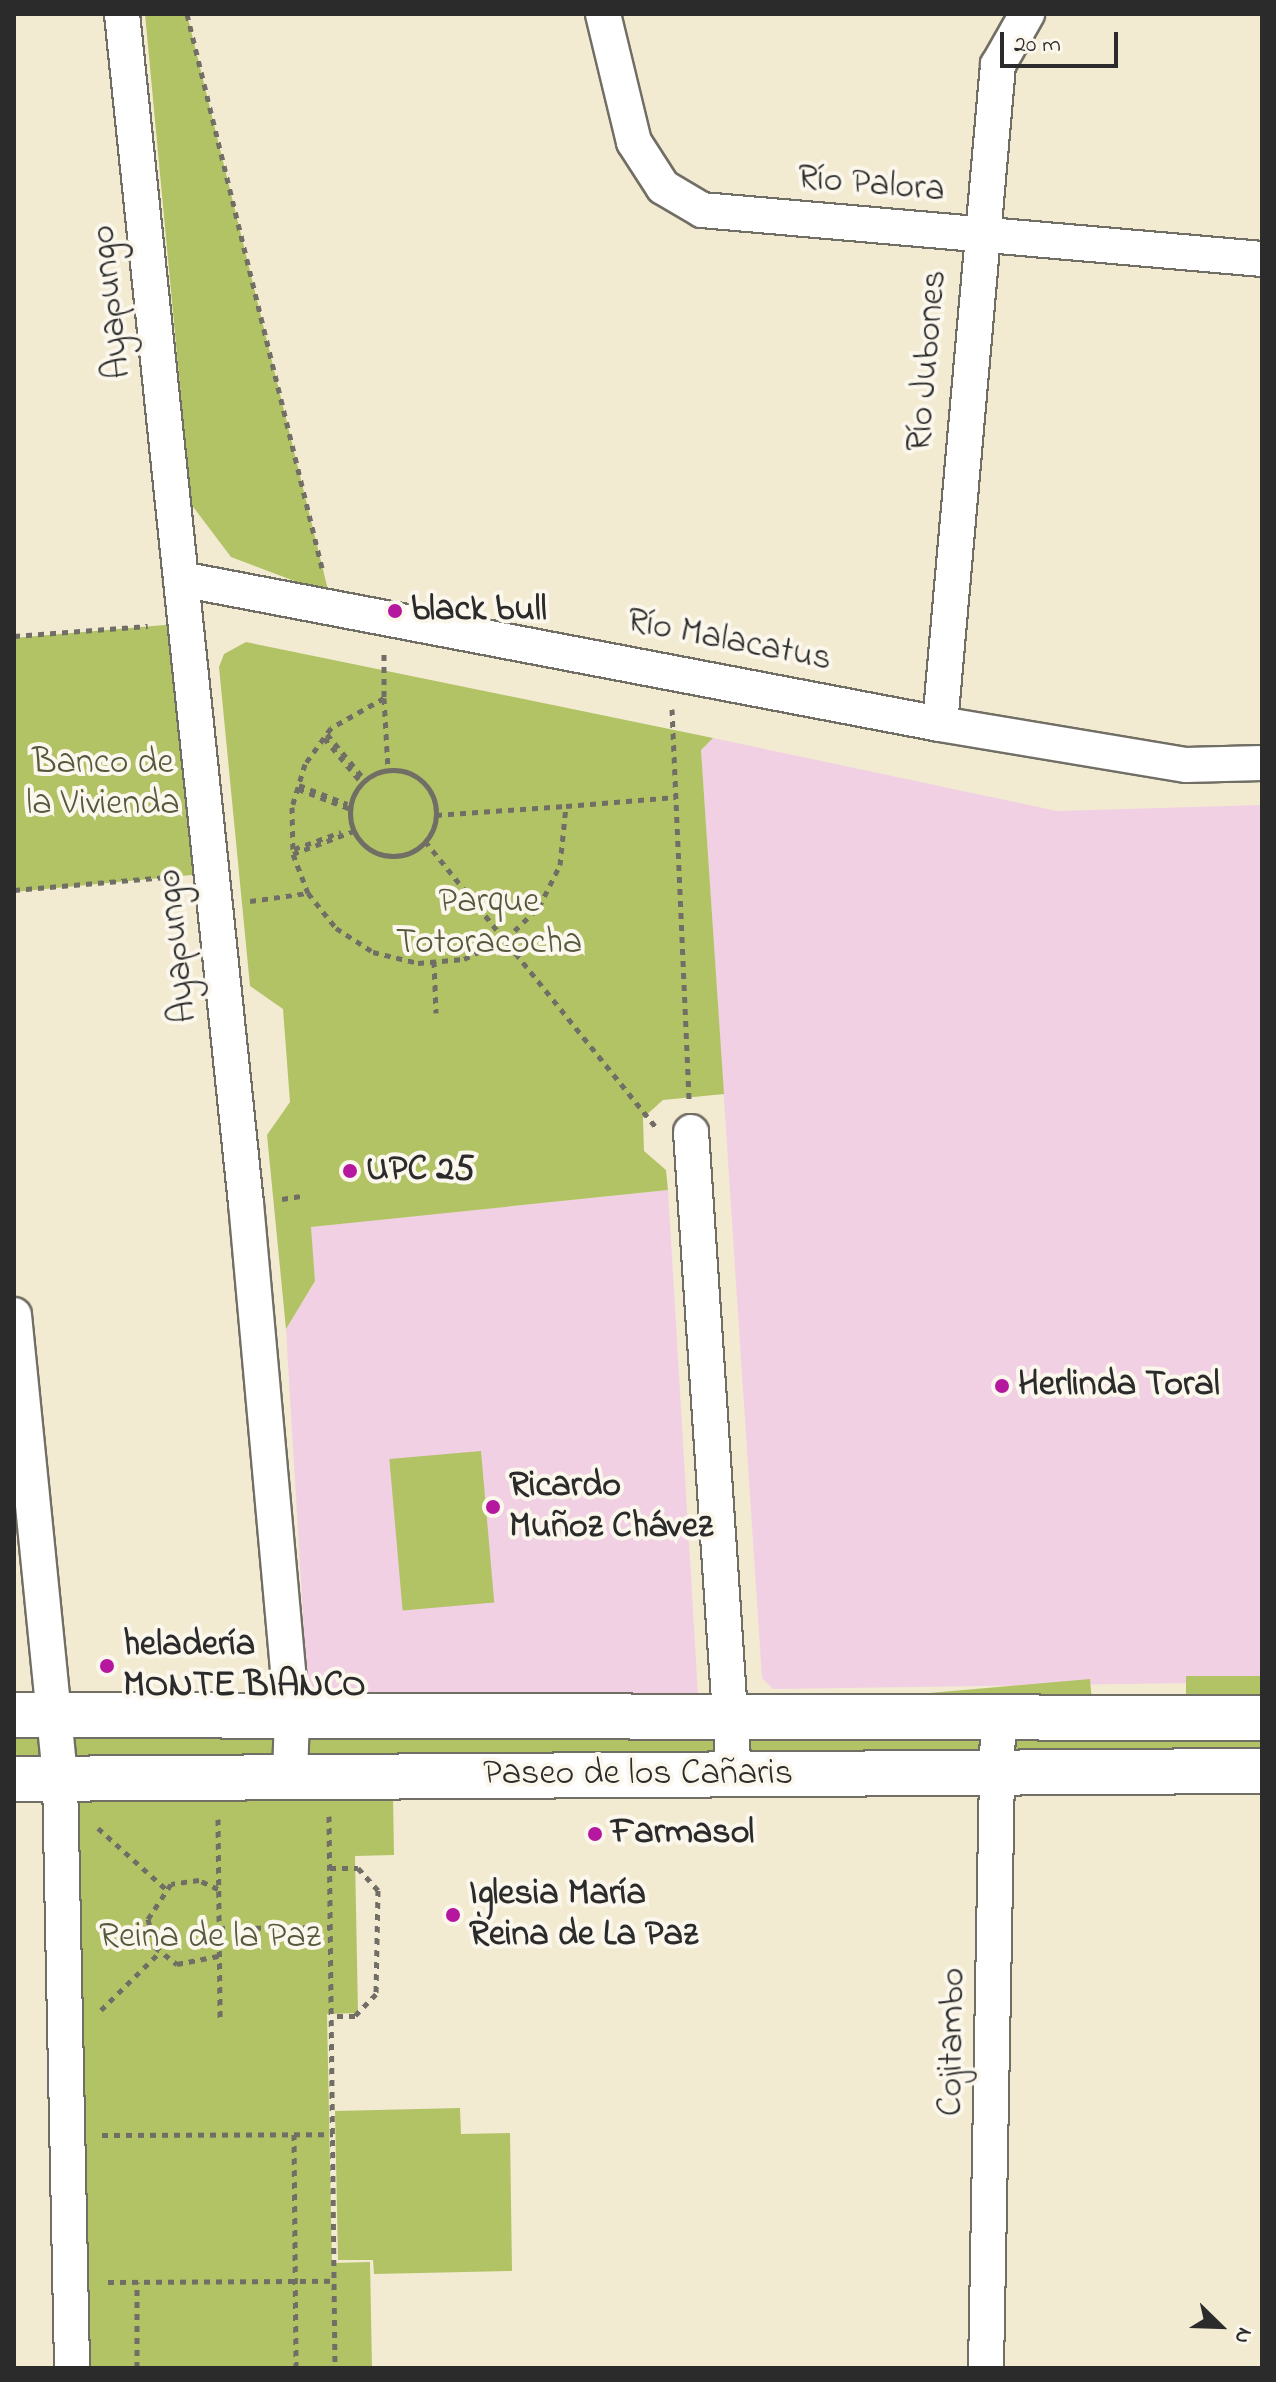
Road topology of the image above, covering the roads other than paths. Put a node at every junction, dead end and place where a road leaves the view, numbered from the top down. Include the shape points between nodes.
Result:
1 (122, 14) edge
2 (603, 14) edge
3 (1027, 14) edge
4 (979, 235) junction
5 (1262, 259) edge
6 (181, 579) junction
7 (940, 724) junction
8 (1262, 763) edge
9 (691, 1132) road end
10 (14, 1315) edge
11 (292, 1714) junction
12 (34, 1715) edge
13 (998, 1718) junction
14 (1262, 1718) edge
15 (731, 1721) junction
16 (1262, 1771) edge
17 (734, 1774) junction
18 (998, 1774) junction
19 (310, 1775) junction
20 (14, 1779) edge
21 (60, 1787) junction
22 (72, 2368) edge
23 (986, 2368) edge

1 - 6 street, Ayapungo
2 - 4 street, Río Palora via 634,142 663,187 702,210
3 - 4 street, Río Jubones via 998,65
4 - 5 street, Río Palora
4 - 7 street, Río Jubones
6 - 7 street, Río Malacatus
6 - 11 street, Ayapungo
7 - 8 street, Río Malacatus via 1186,765
9 - 15 street
10 - 12 street
11 - 12 main road, Paseo de los Cañaris
11 - 15 main road, Paseo de los Cañaris
11 - 19 street, Ayapungo
12 - 21 street
13 - 14 main road, Paseo de los Cañaris
13 - 15 main road, Paseo de los Cañaris
13 - 18 street, Cojitambo
15 - 17 street
16 - 18 main road, Paseo de los Cañaris
17 - 18 main road, Paseo de los Cañaris
17 - 19 main road, Paseo de los Cañaris
18 - 23 street, Cojitambo
19 - 21 main road, Paseo de los Cañaris
20 - 21 main road, Paseo de los Cañaris
21 - 22 street

